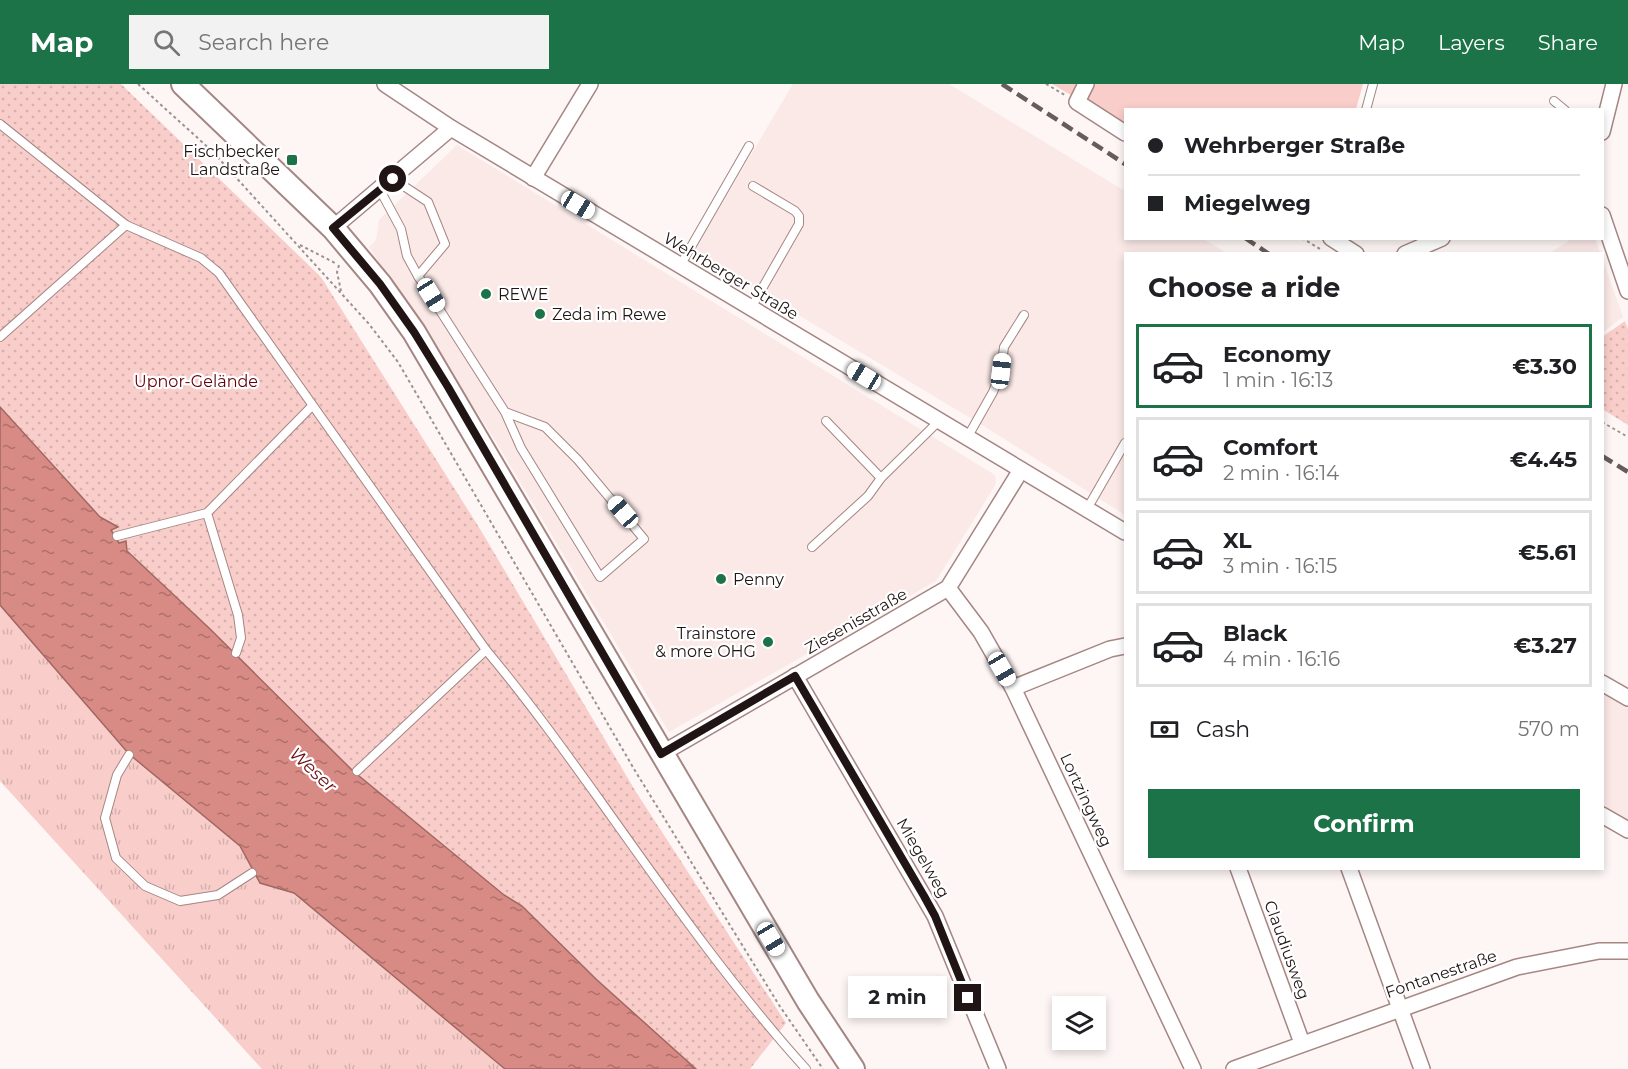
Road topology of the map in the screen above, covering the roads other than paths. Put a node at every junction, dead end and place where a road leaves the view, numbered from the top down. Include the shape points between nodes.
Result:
1 (183, 84) edge
2 (590, 84) edge
3 (1086, 84) edge
4 (1373, 84) edge
5 (1614, 84) edge
6 (390, 86) edge
7 (1554, 101) dead end
8 (1367, 108) edge
9 (1563, 108) edge
10 (0, 124) edge
11 (1604, 124) edge
12 (451, 128) junction
13 (1124, 132) edge
14 (748, 146) dead end
15 (533, 178) junction
16 (393, 179) junction
17 (753, 186) dead end
18 (380, 190) junction
19 (1604, 221) edge
20 (126, 225) junction
21 (333, 228) junction
22 (1437, 240) edge
23 (1331, 242) edge
24 (1352, 252) edge
25 (1410, 252) edge
26 (680, 266) junction
27 (418, 276) junction
28 (1628, 291) edge
29 (751, 308) junction
30 (1024, 315) dead end
31 (0, 337) edge
32 (312, 406) junction
33 (505, 412) junction
34 (826, 421) dead end
35 (939, 421) junction
36 (967, 438) junction
37 (1124, 445) edge
38 (1021, 470) junction
39 (881, 478) junction
40 (1087, 509) junction
41 (207, 513) junction
42 (1124, 531) edge
43 (117, 536) dead end
44 (812, 547) dead end
45 (948, 588) junction
46 (1124, 646) edge
47 (486, 650) junction
48 (236, 654) dead end
49 (795, 676) junction
50 (1604, 684) edge
51 (1013, 688) junction
52 (1628, 698) edge
53 (661, 754) junction
54 (129, 755) dead end
55 (357, 771) dead end
56 (1604, 816) edge
57 (1628, 830) edge
58 (1239, 870) edge
59 (1350, 870) edge
60 (252, 873) dead end
61 (1628, 951) edge
62 (1399, 1008) junction
63 (1302, 1043) junction
64 (1274, 1062) edge
65 (806, 1069) edge
66 (854, 1069) edge
67 (998, 1069) edge
68 (1193, 1069) edge
69 (1234, 1069) edge
70 (1422, 1069) edge

1 - 21 main road
2 - 15 street
3 - 13 street via 1077,102
4 - 8 lane
5 - 11 street
6 - 12 street, Wehrberger Straße
7 - 9 lane
10 - 20 lane
12 - 15 street, Wehrberger Straße
12 - 16 street
14 - 26 lane
15 - 26 street, Wehrberger Straße
16 - 18 street
16 - 27 lane via 428,202 445,244
17 - 29 lane via 795,211 799,224
18 - 21 street
18 - 27 lane via 401,229 407,256
19 - 28 street
20 - 31 lane
20 - 32 lane via 201,258 219,273
21 - 53 main road via 414,332
22 - 25 street
23 - 24 street
26 - 29 street, Wehrberger Straße
27 - 33 lane
29 - 35 street, Wehrberger Straße
30 - 36 lane via 1004,347 993,392
32 - 41 lane
32 - 47 lane
33 - 33 lane via 520,448 600,577 644,539 545,427
34 - 39 lane
35 - 36 street, Wehrberger Straße
35 - 39 lane
36 - 38 street, Wehrberger Straße
37 - 40 lane
38 - 40 street, Wehrberger Straße
38 - 45 street, Ziesenisstraße
39 - 44 lane via 868,496
40 - 42 street, Wehrberger Straße
41 - 43 lane
41 - 48 lane via 238,615 241,638
45 - 49 street, Ziesenisstraße
45 - 51 street, Lortzingweg via 981,632
46 - 51 street
47 - 55 lane
47 - 65 lane via 524,695 693,930
49 - 53 street, Ziesenisstraße
49 - 67 street, Miegelweg via 935,916
50 - 52 street
51 - 68 street, Lortzingweg
53 - 66 main road via 808,1001
54 - 60 lane via 117,775 105,818 116,858 145,886 180,901 218,896
56 - 57 street
58 - 63 street, Claudiusweg
59 - 62 street
61 - 62 street, Fontanestraße via 1599,951 1517,967
62 - 63 street, Fontanestraße
62 - 70 street
63 - 64 street, Fontanestraße
64 - 69 street, Fontanestraße

